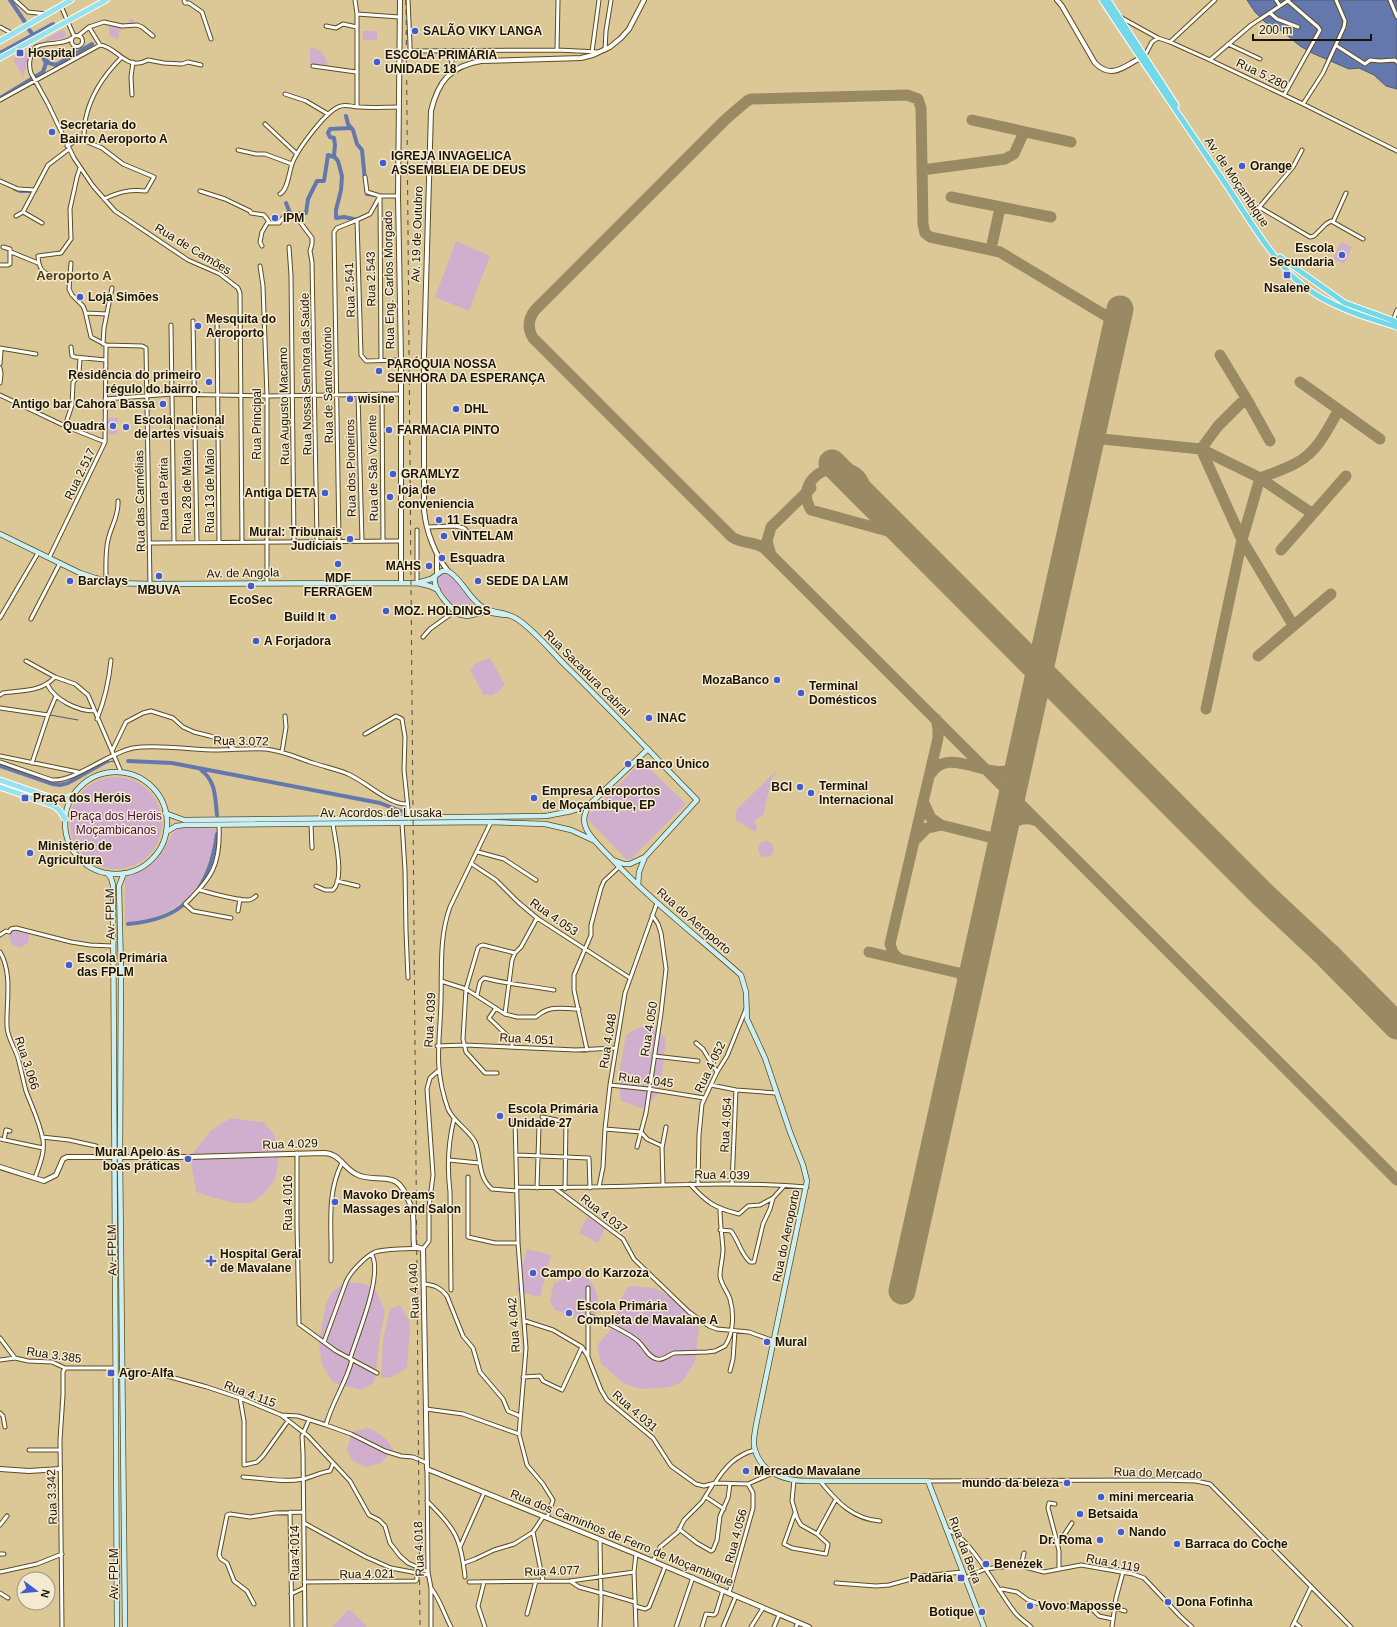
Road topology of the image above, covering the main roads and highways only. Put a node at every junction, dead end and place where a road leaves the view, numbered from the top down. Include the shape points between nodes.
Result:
1 (71, 0) edge
2 (106, 0) edge
3 (1102, 0) edge
4 (1108, 0) edge
5 (0, 41) edge
6 (1142, 57) junction
7 (0, 58) edge
8 (1395, 321) edge
9 (1397, 327) edge
10 (0, 534) edge
11 (436, 575) junction
12 (417, 582) junction
13 (438, 590) junction
14 (474, 602) junction
15 (470, 614) junction
16 (509, 615) junction
17 (648, 748) junction
18 (0, 780) edge
19 (0, 787) edge
20 (72, 796) junction
21 (589, 805) junction
22 (166, 813) junction
23 (65, 819) junction
24 (166, 832) junction
25 (595, 841) junction
26 (645, 857) junction
27 (612, 860) junction
28 (107, 873) junction
29 (124, 873) junction
30 (638, 885) junction
31 (123, 1394) junction
32 (116, 1395) junction
33 (928, 1481) joint
34 (117, 1574) junction
35 (124, 1574) junction
36 (117, 1627) edge
37 (125, 1627) edge
38 (984, 1627) edge

1 - 5 main road
2 - 7 main road
3 - 6 highway, Av. de Moçambique
4 - 6 highway, Av. de Moçambique
6 - 8 highway, Av. de Moçambique via 1281,259 1345,303
6 - 9 highway, Av. de Moçambique via 1254,226 1290,274 1323,298 1361,316
10 - 12 main road, Av. de Angola via 95,578 115,583
11 - 12 main road via 431,579
11 - 13 main road via 435,583
11 - 14 main road via 448,571
12 - 13 main road
13 - 15 main road, Rua Sacadura Cabral via 455,611 463,616
14 - 15 main road
14 - 16 main road, Rua Sacadura Cabral via 488,610
15 - 16 main road, Rua Sacadura Cabral via 485,612
16 - 17 main road, Rua Sacadura Cabral via 523,623
17 - 21 main road
17 - 26 main road via 697,800
18 - 20 main road via 61,800
19 - 23 main road via 54,806
20 - 22 main road via 88,780 110,772 121,772 142,779 150,785 160,798
20 - 23 main road
21 - 22 main road, Av. Acordos de Lusaka via 546,816 184,820
21 - 25 main road, Rua do Aeroporto via 584,820 586,829
22 - 24 main road
23 - 28 main road via 67,837 75,854 94,869
24 - 25 main road, Av. Acordos de Lusaka via 184,825 492,822 556,825
24 - 29 main road via 151,859 143,866
25 - 27 main road, Rua do Aeroporto
26 - 27 main road via 630,864
26 - 30 main road via 639,872
27 - 30 main road, Rua do Aeroporto
28 - 29 main road
28 - 32 main road, Av. FPLM via 112,882 114,972
29 - 31 main road, Av. FPLM via 119,886
30 - 33 main road, Rua do Aeroporto via 741,975 746,992 747,1019 765,1058 807,1181 756,1425 755,1450 773,1473 794,1480
31 - 32 main road
31 - 35 main road, Av. FPLM
32 - 34 main road, Av. FPLM
33 - 38 main road, Rua da Beira
34 - 35 main road
34 - 36 main road, Av. FPLM
35 - 37 main road, Av. FPLM

